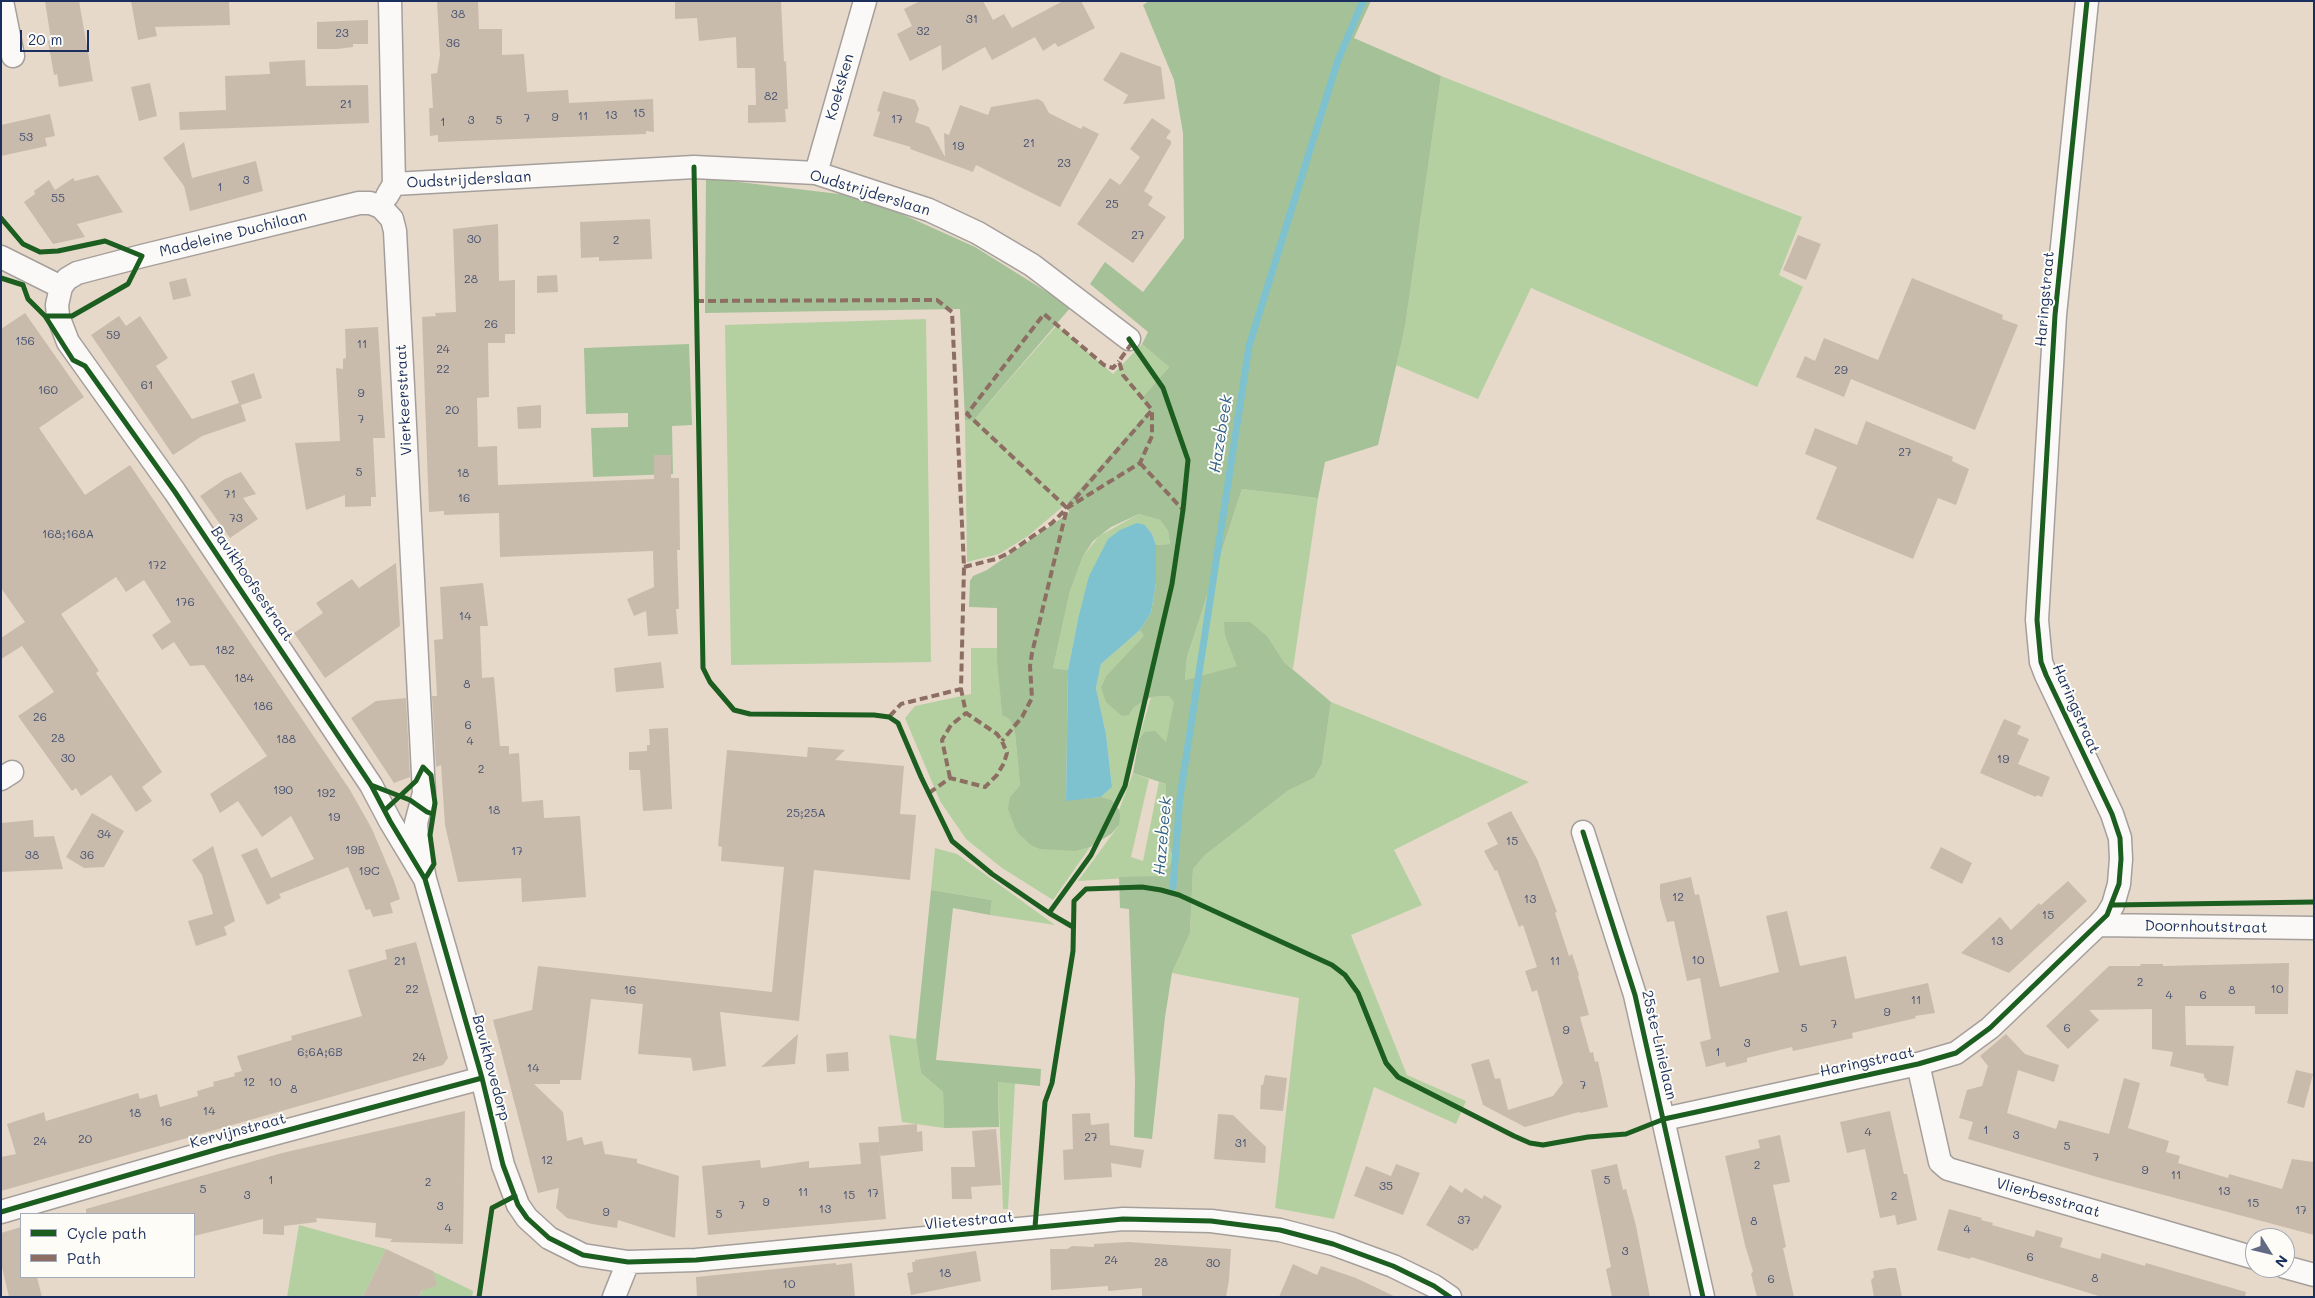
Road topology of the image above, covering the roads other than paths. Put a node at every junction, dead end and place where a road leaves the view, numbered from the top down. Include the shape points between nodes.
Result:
1 (390, 1) edge
2 (865, 1) edge
3 (2087, 1) edge
4 (2, 10) edge
5 (13, 56) dead end
6 (816, 173) junction
7 (394, 184) junction
8 (380, 207) junction
9 (1, 257) edge
10 (61, 287) junction
11 (1129, 339) dead end
12 (420, 807) junction
13 (390, 821) junction
14 (1583, 832) dead end
15 (426, 879) junction
16 (2098, 925) junction
17 (2314, 928) edge
18 (1918, 1064) junction
19 (482, 1078) junction
20 (1664, 1119) junction
21 (1, 1212) edge
22 (2245, 1255) edge
23 (628, 1262) junction
24 (2295, 1270) edge
25 (2314, 1275) edge
26 (614, 1297) edge
27 (1450, 1297) edge
28 (1703, 1297) edge

1 - 7 street
2 - 6 street, Koeksken
3 - 16 street, Haringstraat via 2055,315 2037,620 2046,675 2112,814 2120,838 2119,884 2113,904
4 - 5 street
6 - 7 street, Oudstrijderslaan via 694,167
6 - 11 street, Oudstrijderslaan via 929,210 978,233 1032,265
7 - 8 street
8 - 10 street, Madeleine Duchilaan via 359,203 156,252 77,273
8 - 12 street, Vierkeerstraat via 392,219 396,231 424,793
9 - 10 street
10 - 13 street, Bavikhoofsestraat via 58,316 68,342 175,492 371,785
12 - 13 street via 410,816
12 - 15 street, Bavikhovedorp via 417,839
13 - 15 street, Bavikhovedorp
14 - 20 street, 25ste-Linielaan via 1635,995
15 - 19 street, Bavikhovedorp
16 - 17 street, Doornhoutstraat
16 - 18 street, Haringstraat via 1990,1028 1956,1053
18 - 20 street, Haringstraat
18 - 22 street, Vlierbesstraat via 1940,1162 1948,1168
19 - 21 street, Kervijnstraat
19 - 23 street, Bavikhovedorp via 503,1165 527,1218 566,1248 583,1255
20 - 28 street, 25ste-Linielaan
23 - 26 street
23 - 27 street, Vlietestraat via 696,1260 1123,1219 1211,1221 1280,1230 1333,1244 1393,1266
24 - 25 street

